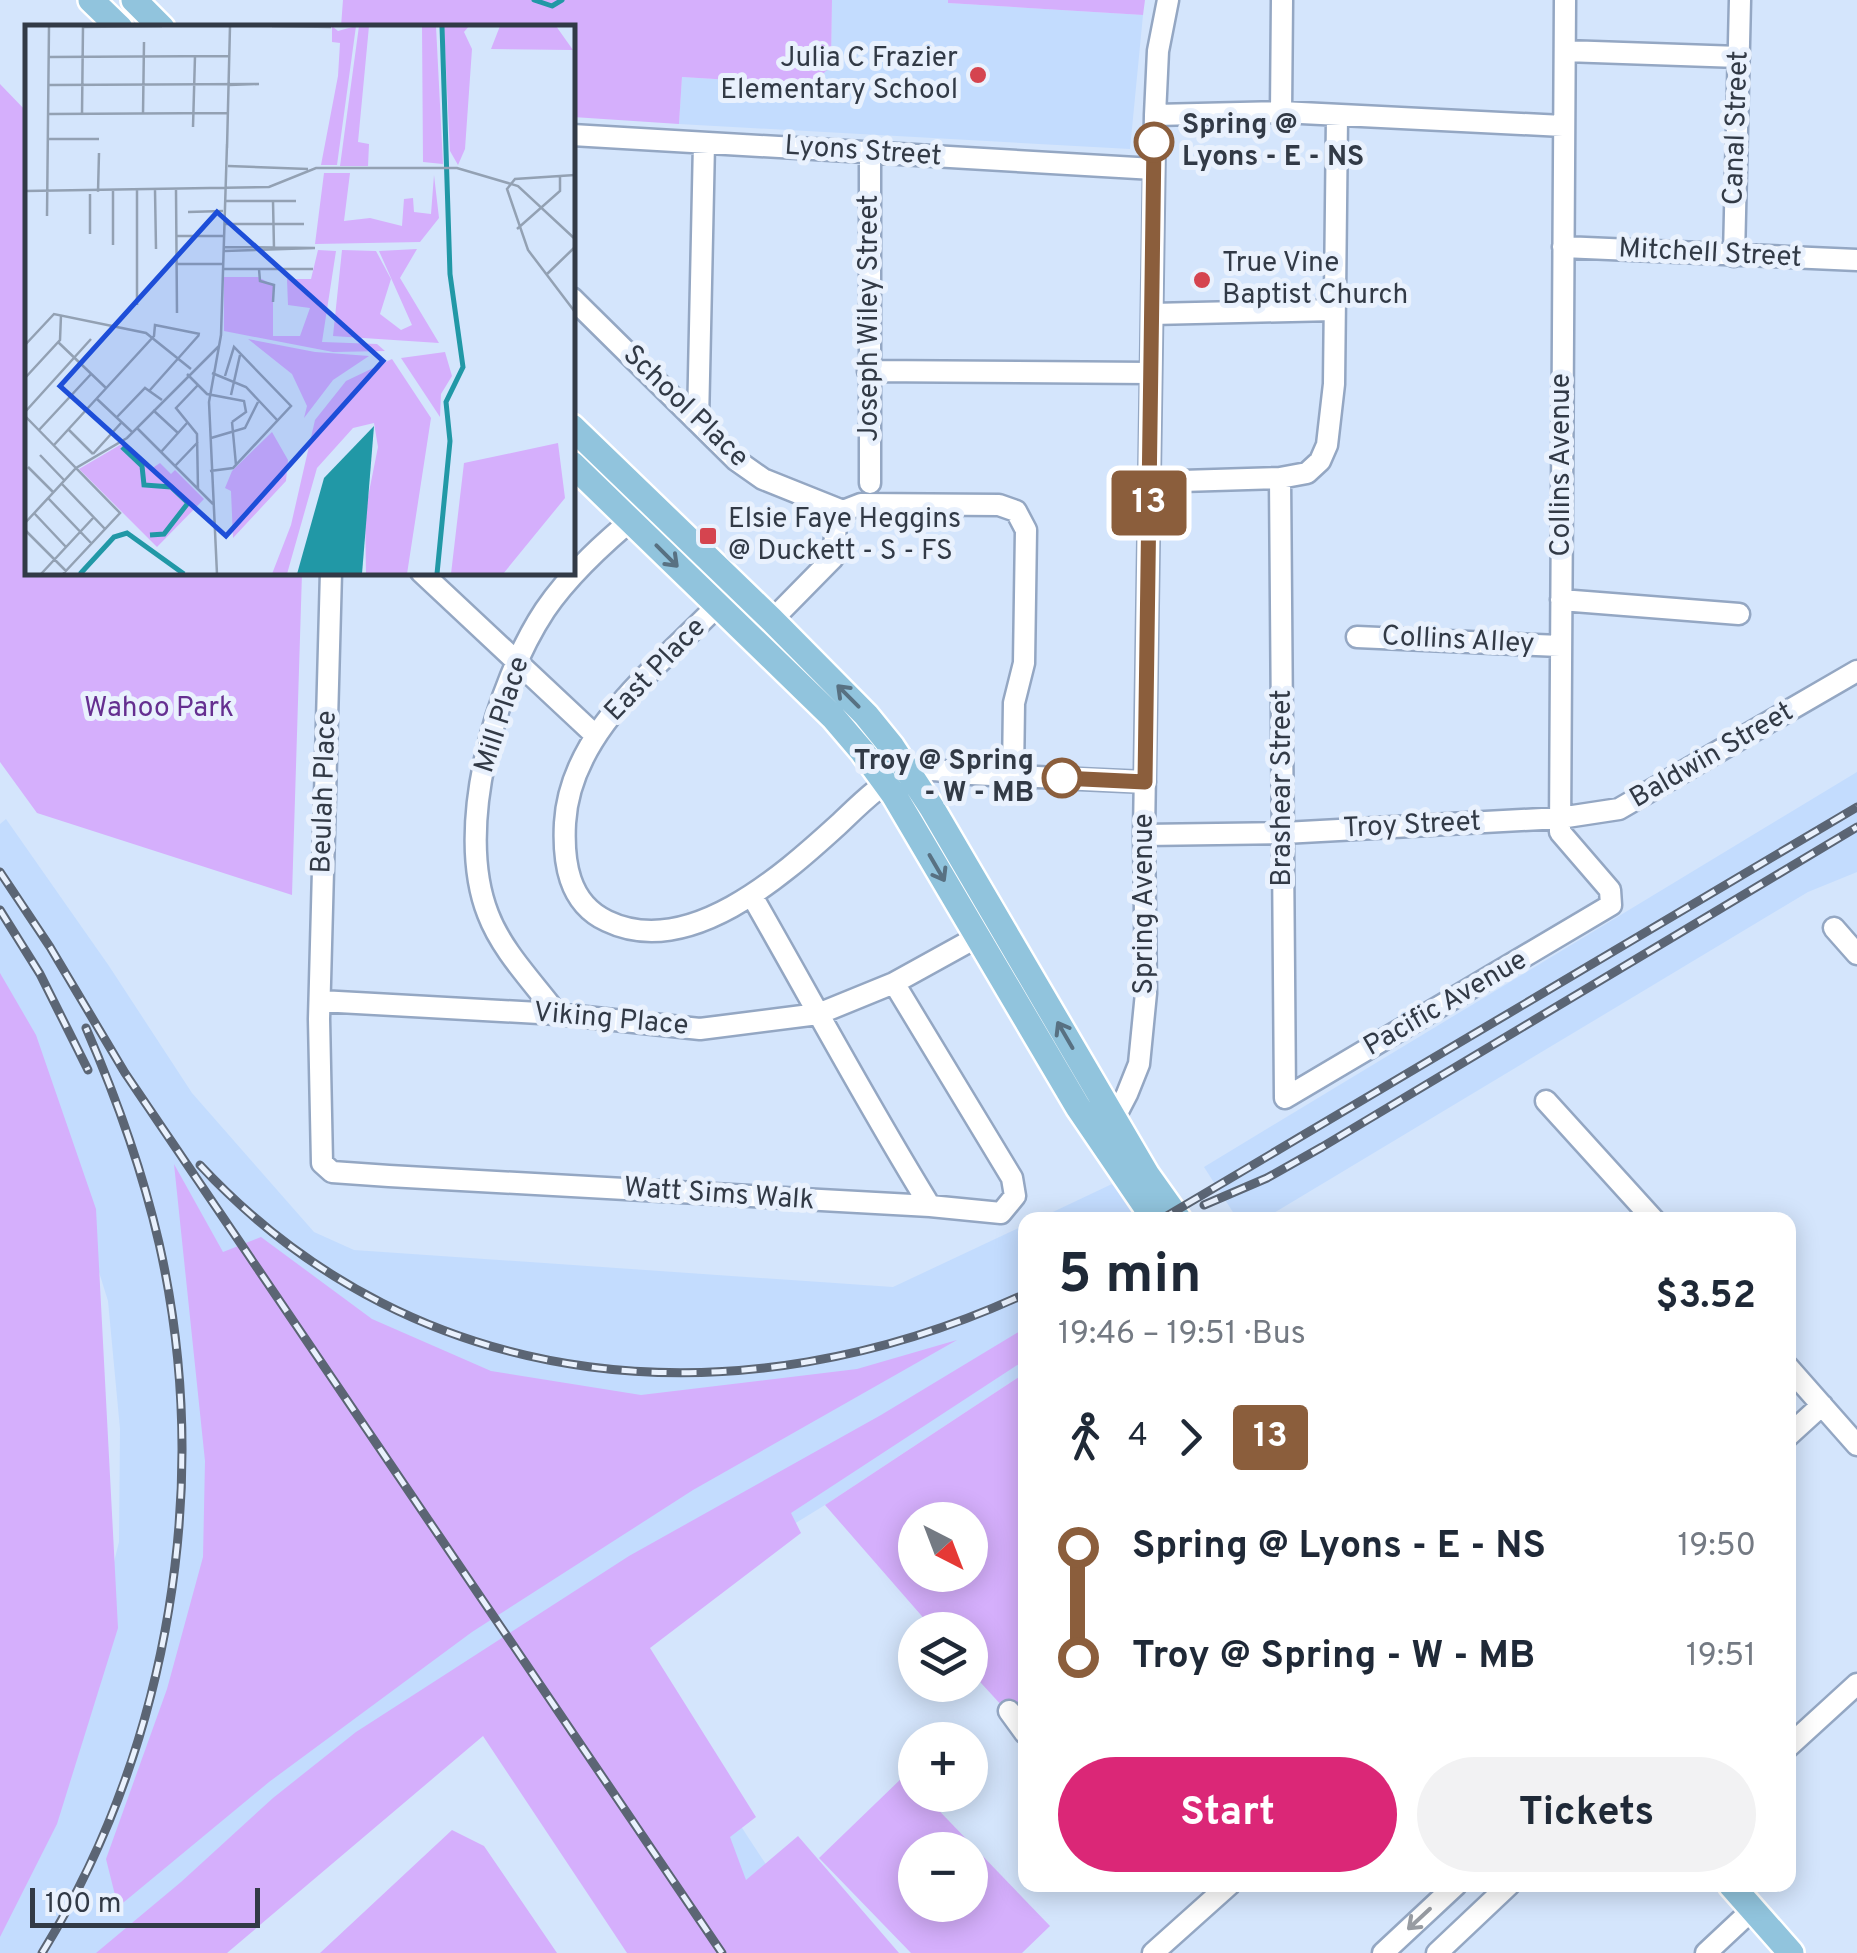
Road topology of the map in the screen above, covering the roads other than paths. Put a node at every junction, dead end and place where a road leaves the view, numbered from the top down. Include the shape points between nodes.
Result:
1 (91, 0) edge
2 (134, 0) edge
3 (1168, 0) edge
4 (1282, 0) edge
5 (1564, 0) edge
6 (1740, 0) edge
7 (117, 25) edge
8 (159, 25) edge
9 (1565, 51) junction
10 (1739, 57) junction
11 (1281, 112) junction
12 (1155, 115) junction
13 (1337, 117) junction
14 (1564, 126) junction
15 (575, 135) edge
16 (704, 143) junction
17 (870, 152) junction
18 (1154, 169) junction
19 (1563, 247) junction
20 (1734, 256) junction
21 (1857, 260) edge
22 (575, 301) edge
23 (1334, 310) junction
24 (1152, 314) junction
25 (868, 371) junction
26 (1151, 373) junction
27 (698, 422) junction
28 (575, 430) edge
29 (575, 467) edge
30 (1280, 478) junction
31 (1149, 482) junction
32 (870, 483) dead end
33 (652, 502) junction
34 (843, 511) junction
35 (631, 520) junction
36 (332, 575) edge
37 (424, 575) edge
38 (1561, 600) junction
39 (718, 606) junction
40 (1739, 614) dead end
41 (772, 620) junction
42 (1357, 637) dead end
43 (1560, 646) junction
44 (516, 662) junction
45 (1857, 671) edge
46 (594, 734) junction
47 (910, 771) junction
48 (1012, 776) junction
49 (1145, 782) junction
50 (887, 784) junction
51 (1560, 818) junction
52 (1284, 834) junction
53 (1144, 836) junction
54 (752, 896) junction
55 (1607, 909) joint
56 (1001, 925) junction
57 (1834, 928) dead end
58 (977, 938) junction
59 (1857, 954) edge
60 (894, 983) junction
61 (319, 1006) junction
62 (557, 1014) junction
63 (818, 1014) junction
64 (1285, 1098) joint
65 (1546, 1101) dead end
66 (1106, 1127) junction
67 (930, 1206) junction
68 (1150, 1212) edge
69 (1173, 1212) edge
70 (1647, 1212) edge
71 (1796, 1377) edge
72 (1822, 1405) junction
73 (1796, 1429) edge
74 (1857, 1444) edge
75 (1857, 1684) edge
76 (1009, 1711) dead end
77 (1018, 1723) edge
78 (1796, 1739) edge
79 (1220, 1892) edge
80 (1448, 1892) edge
81 (1502, 1892) edge
82 (1738, 1892) edge
83 (1752, 1910) junction
84 (1153, 1953) edge
85 (1383, 1953) edge
86 (1437, 1953) edge
87 (1706, 1953) edge
88 (1791, 1953) edge

1 - 7 main road
2 - 8 main road
3 - 12 street, Spring Avenue
4 - 11 street
5 - 9 street, Collins Avenue
6 - 10 street, Canal Street
9 - 10 street
9 - 14 street, Collins Avenue
10 - 20 street, Canal Street
11 - 12 street
11 - 13 street
12 - 18 street, Spring Avenue
13 - 14 street
13 - 23 street
14 - 19 street, Collins Avenue
15 - 16 street, Lyons Street
16 - 17 street, Lyons Street
16 - 27 street
17 - 18 street, Lyons Street
17 - 25 street, Joseph Wiley Street
18 - 24 street, Spring Avenue
19 - 20 street, Mitchell Street
19 - 38 street, Collins Avenue
20 - 21 street, Mitchell Street
22 - 27 street, School Place
23 - 24 street
23 - 30 street via 1327,444 1307,473
24 - 26 street, Spring Avenue
25 - 26 street
25 - 32 street, Joseph Wiley Street
26 - 31 street, Spring Avenue
27 - 34 street, School Place via 746,468
28 - 33 main road
29 - 35 main road
30 - 31 street
30 - 52 street, Brashear Street
31 - 49 street, Spring Avenue
33 - 35 street, Mill Place
33 - 41 main road
34 - 41 street via 833,558
34 - 48 street, School Place via 861,504 999,505 1020,516 1026,530 1024,663 1014,703
35 -> 39 main road
35 - 44 street, Mill Place via 562,588
36 - 61 street, Beulah Place
37 - 44 street
38 - 40 street
38 - 43 street, Collins Avenue
39 - 46 street, East Place
39 - 50 main road via 848,734
47 -> 41 main road via 866,715
42 - 43 street, Collins Alley
43 - 51 street, Collins Avenue
44 - 46 street
44 - 62 street, Mill Place via 482,769 478,883 497,936
45 - 51 street, Baldwin Street via 1628,806
46 - 54 street, East Place via 566,800 565,828 568,876 590,910 628,928 660,930
47 - 48 street
47 - 50 street
47 - 56 main road
48 - 49 street
49 - 53 street, Spring Avenue
50 - 54 street, East Place
50 -> 58 main road
51 - 52 street, Troy Street
51 - 55 street, Collins Avenue via 1562,837 1610,890
52 - 53 street, Troy Street
52 - 64 street, Brashear Street
53 - 66 street, Spring Avenue via 1146,993 1139,1064
54 - 63 street
55 - 64 street, Pacific Avenue
56 - 58 street, Viking Place
66 -> 56 main road
57 - 59 street
58 - 60 street, Viking Place
58 - 66 main road
60 - 63 street, Viking Place
60 - 67 street, Watt Sims Walk via 1016,1187 1001,1213
61 - 62 street, Viking Place
61 - 67 street, Watt Sims Walk via 322,1163 332,1172
62 - 63 street, Viking Place via 700,1029
63 - 67 street
65 - 70 street
66 - 68 main road
66 - 69 main road
71 - 72 street
72 - 73 street
72 - 74 street
75 - 78 street
76 - 77 street
79 - 84 street
80 -> 85 street
81 - 86 street
82 - 83 main road
83 - 87 street
83 - 88 main road

